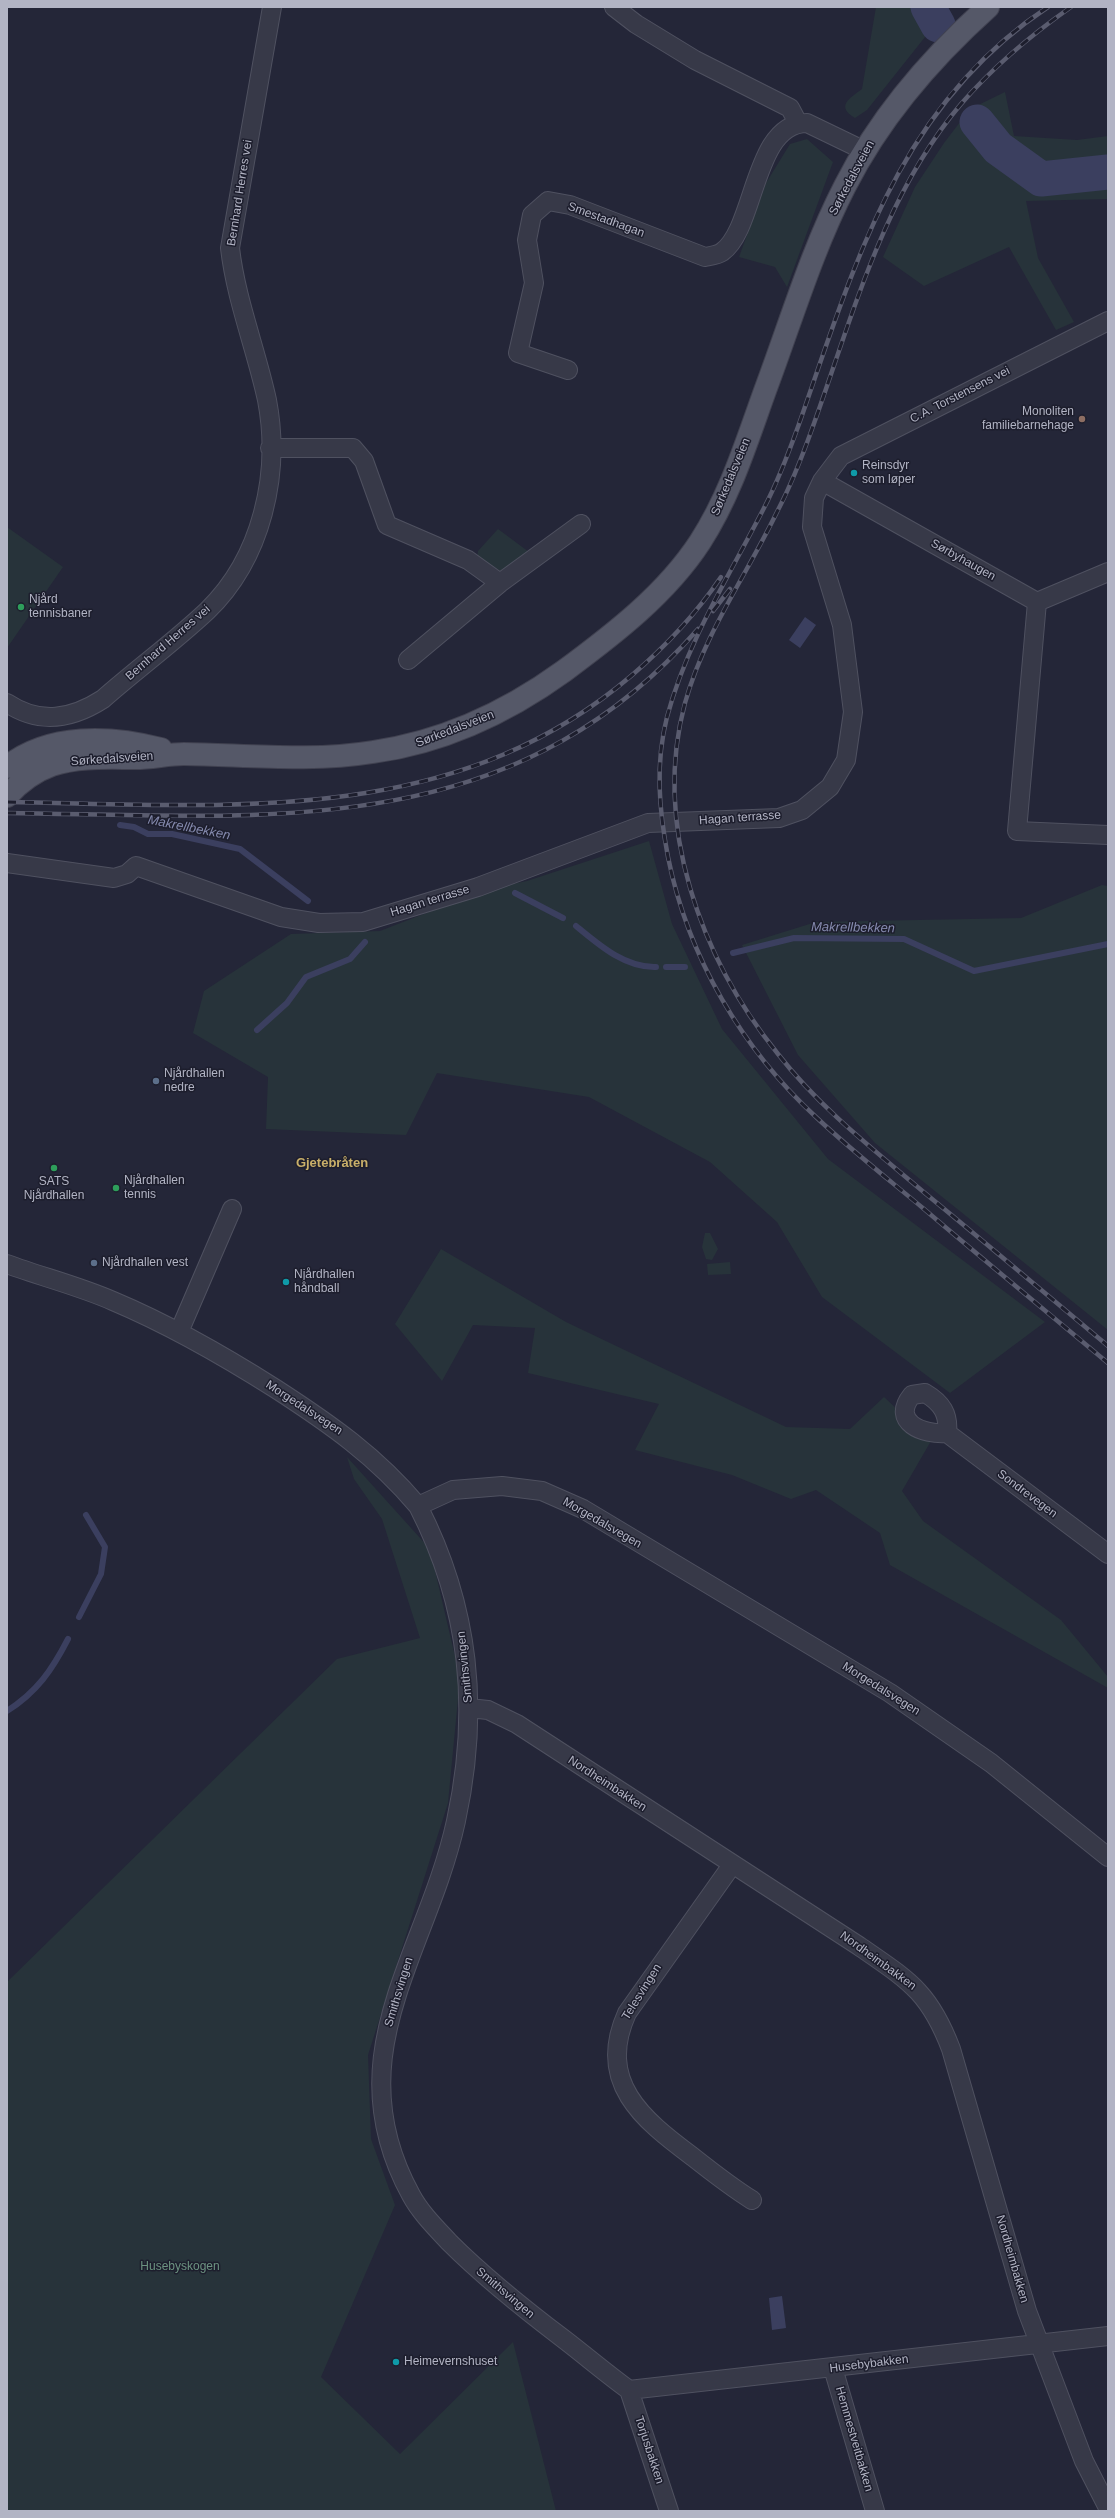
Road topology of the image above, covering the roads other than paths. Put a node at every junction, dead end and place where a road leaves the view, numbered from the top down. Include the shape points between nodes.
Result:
1 (272, 7) edge
2 (614, 7) edge
3 (988, 7) edge
4 (798, 123) junction
5 (865, 151) junction
6 (1108, 321) edge
7 (568, 370) dead end
8 (270, 448) junction
9 (822, 481) junction
10 (581, 524) dead end
11 (1108, 572) edge
12 (500, 583) junction
13 (1037, 602) junction
14 (408, 660) dead end
15 (8, 705) edge
16 (11, 783) edge
17 (1108, 835) edge
18 (7, 863) edge
19 (232, 1209) dead end
20 (7, 1264) edge
21 (179, 1332) junction
22 (946, 1433) dead end
23 (418, 1506) junction
24 (1108, 1554) edge
25 (469, 1708) junction
26 (1108, 1857) edge
27 (732, 1865) junction
28 (752, 2200) dead end
29 (1108, 2336) edge
30 (1040, 2344) junction
31 (833, 2368) junction
32 (629, 2390) junction
33 (1108, 2508) edge
34 (669, 2511) edge
35 (875, 2511) edge

1 - 8 street, Bernhard Herres vei via 230,248 234,279 267,402
2 - 4 street via 636,24 695,60 790,108
3 - 5 main road, Sørkedalsveien via 958,34 910,87
4 - 5 street via 815,126
4 - 7 street, Smestadhagan via 787,129 770,151 756,180 737,233 722,252 705,257 570,205 548,201 532,215 527,240 534,283 518,353
5 - 16 main road, Sørkedalsveien via 833,209 726,496 700,542 650,600 565,670 484,720 439,737 395,749 334,757 179,754 118,740 66,742 37,751
6 - 9 street, C.A. Torstensens vei via 841,456
8 - 12 street via 353,448 364,461 387,525 468,560
8 - 15 street, Bernhard Herres vei via 271,466 265,504 251,549 239,570 207,610 103,699 77,714 55,717 24,712
9 - 13 street, Sørbyhaugen
9 - 18 street, Hagan terrasse via 814,498 812,527 842,626 854,712 846,760 830,787 802,810 779,818 648,823 478,887 363,922 319,922 281,917 136,866 127,874 114,878
10 - 12 street
11 - 13 street
12 - 14 street
13 - 17 street via 1017,831
19 - 21 street
20 - 21 street, Morgedalsvegen via 112,1300
21 - 23 street, Morgedalsvegen via 249,1372 342,1432 394,1477
22 - 24 street, Sondrevegen
23 - 25 street, Smithsvingen via 444,1560 455,1598 468,1673
23 - 26 street, Morgedalsvegen via 453,1490 502,1486 542,1491 583,1509 890,1693 991,1763
25 - 27 street, Nordheimbakken via 488,1710 517,1724
25 - 32 street, Smithsvingen via 465,1765 456,1822 446,1859 400,1982 384,2043 381,2103 385,2132 412,2197 431,2224 472,2266 497,2287
27 - 28 street, Telesvingen via 627,2013 618,2036 616,2063 623,2088 648,2121
27 - 30 street, Nordheimbakken via 902,1976 931,2005 951,2049 1027,2311
29 - 30 street, Husebybakken
30 - 31 street, Husebybakken
30 - 33 street, Nordheimbakken via 1084,2461
31 - 32 street, Husebybakken
31 - 35 street, Hemmestveitbakken
32 - 34 street, Torjusbakken

